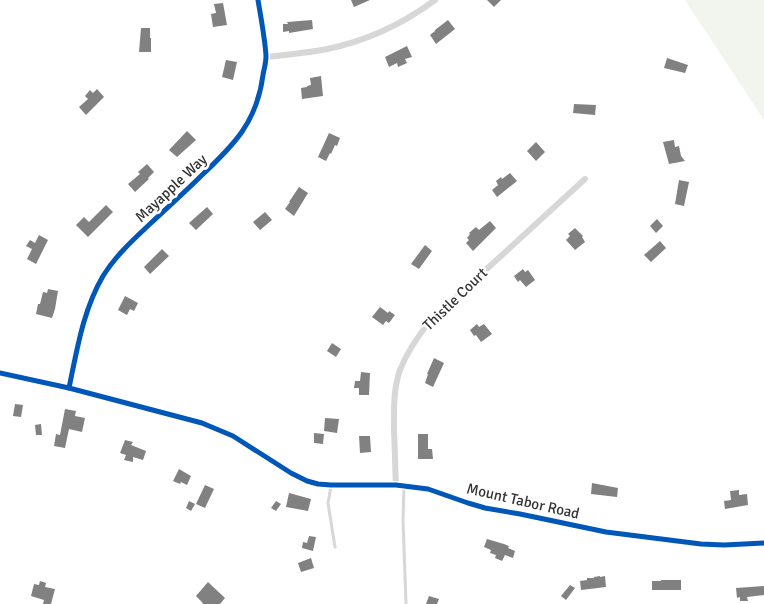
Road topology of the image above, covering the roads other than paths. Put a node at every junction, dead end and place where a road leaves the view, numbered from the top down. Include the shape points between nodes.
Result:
1 (258, 0) edge
2 (436, 0) edge
3 (266, 57) junction
4 (585, 179) dead end
5 (0, 373) edge
6 (68, 388) junction
7 (396, 485) junction
8 (331, 486) junction
9 (404, 486) junction
10 (764, 543) edge
11 (335, 547) dead end
12 (406, 604) edge

1 - 3 street, Mayapple Way
2 - 3 street via 397,24 351,43
3 - 6 street, Mayapple Way via 258,102 240,136 116,257 103,276 85,318
4 - 7 street, Thistle Court via 430,320 408,353 400,370 394,404
5 - 6 street, Mount Tabor Road
6 - 8 street, Mount Tabor Road via 219,429 291,473 307,481
7 - 8 street, Mount Tabor Road
7 - 9 street, Mount Tabor Road
8 - 11 lane via 328,503
9 - 10 street, Mount Tabor Road via 428,489 485,508 606,532 701,544
9 - 12 lane

